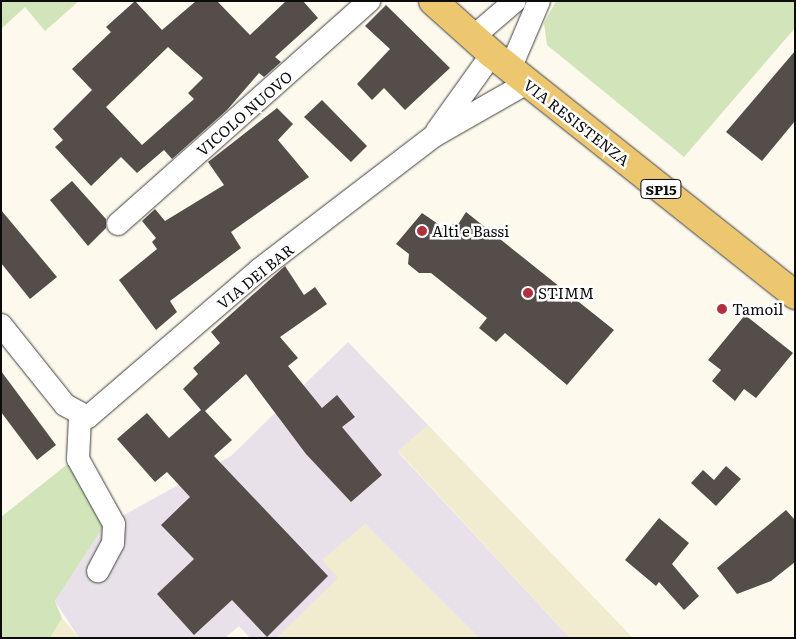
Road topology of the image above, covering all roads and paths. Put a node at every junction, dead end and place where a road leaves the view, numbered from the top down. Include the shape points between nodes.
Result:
1 (369, 1) edge
2 (433, 1) edge
3 (515, 1) edge
4 (539, 1) edge
5 (500, 61) junction
6 (434, 136) junction
7 (118, 224) dead end
8 (795, 296) edge
9 (1, 325) edge
10 (80, 416) junction
11 (98, 572) dead end

1 - 7 street, VICOLO NUOVO
2 - 5 main road, VIA RESISTENZA / SP15
3 - 5 street
4 - 5 street
5 - 6 street, VIA DEI BAR
5 - 6 street, VIA DEI BAR
5 - 8 main road, VIA RESISTENZA / SP15
6 - 10 street, VIA DEI BAR via 260,269 98,412
9 - 10 street via 64,405
10 - 11 street via 78,459 114,524 113,543

